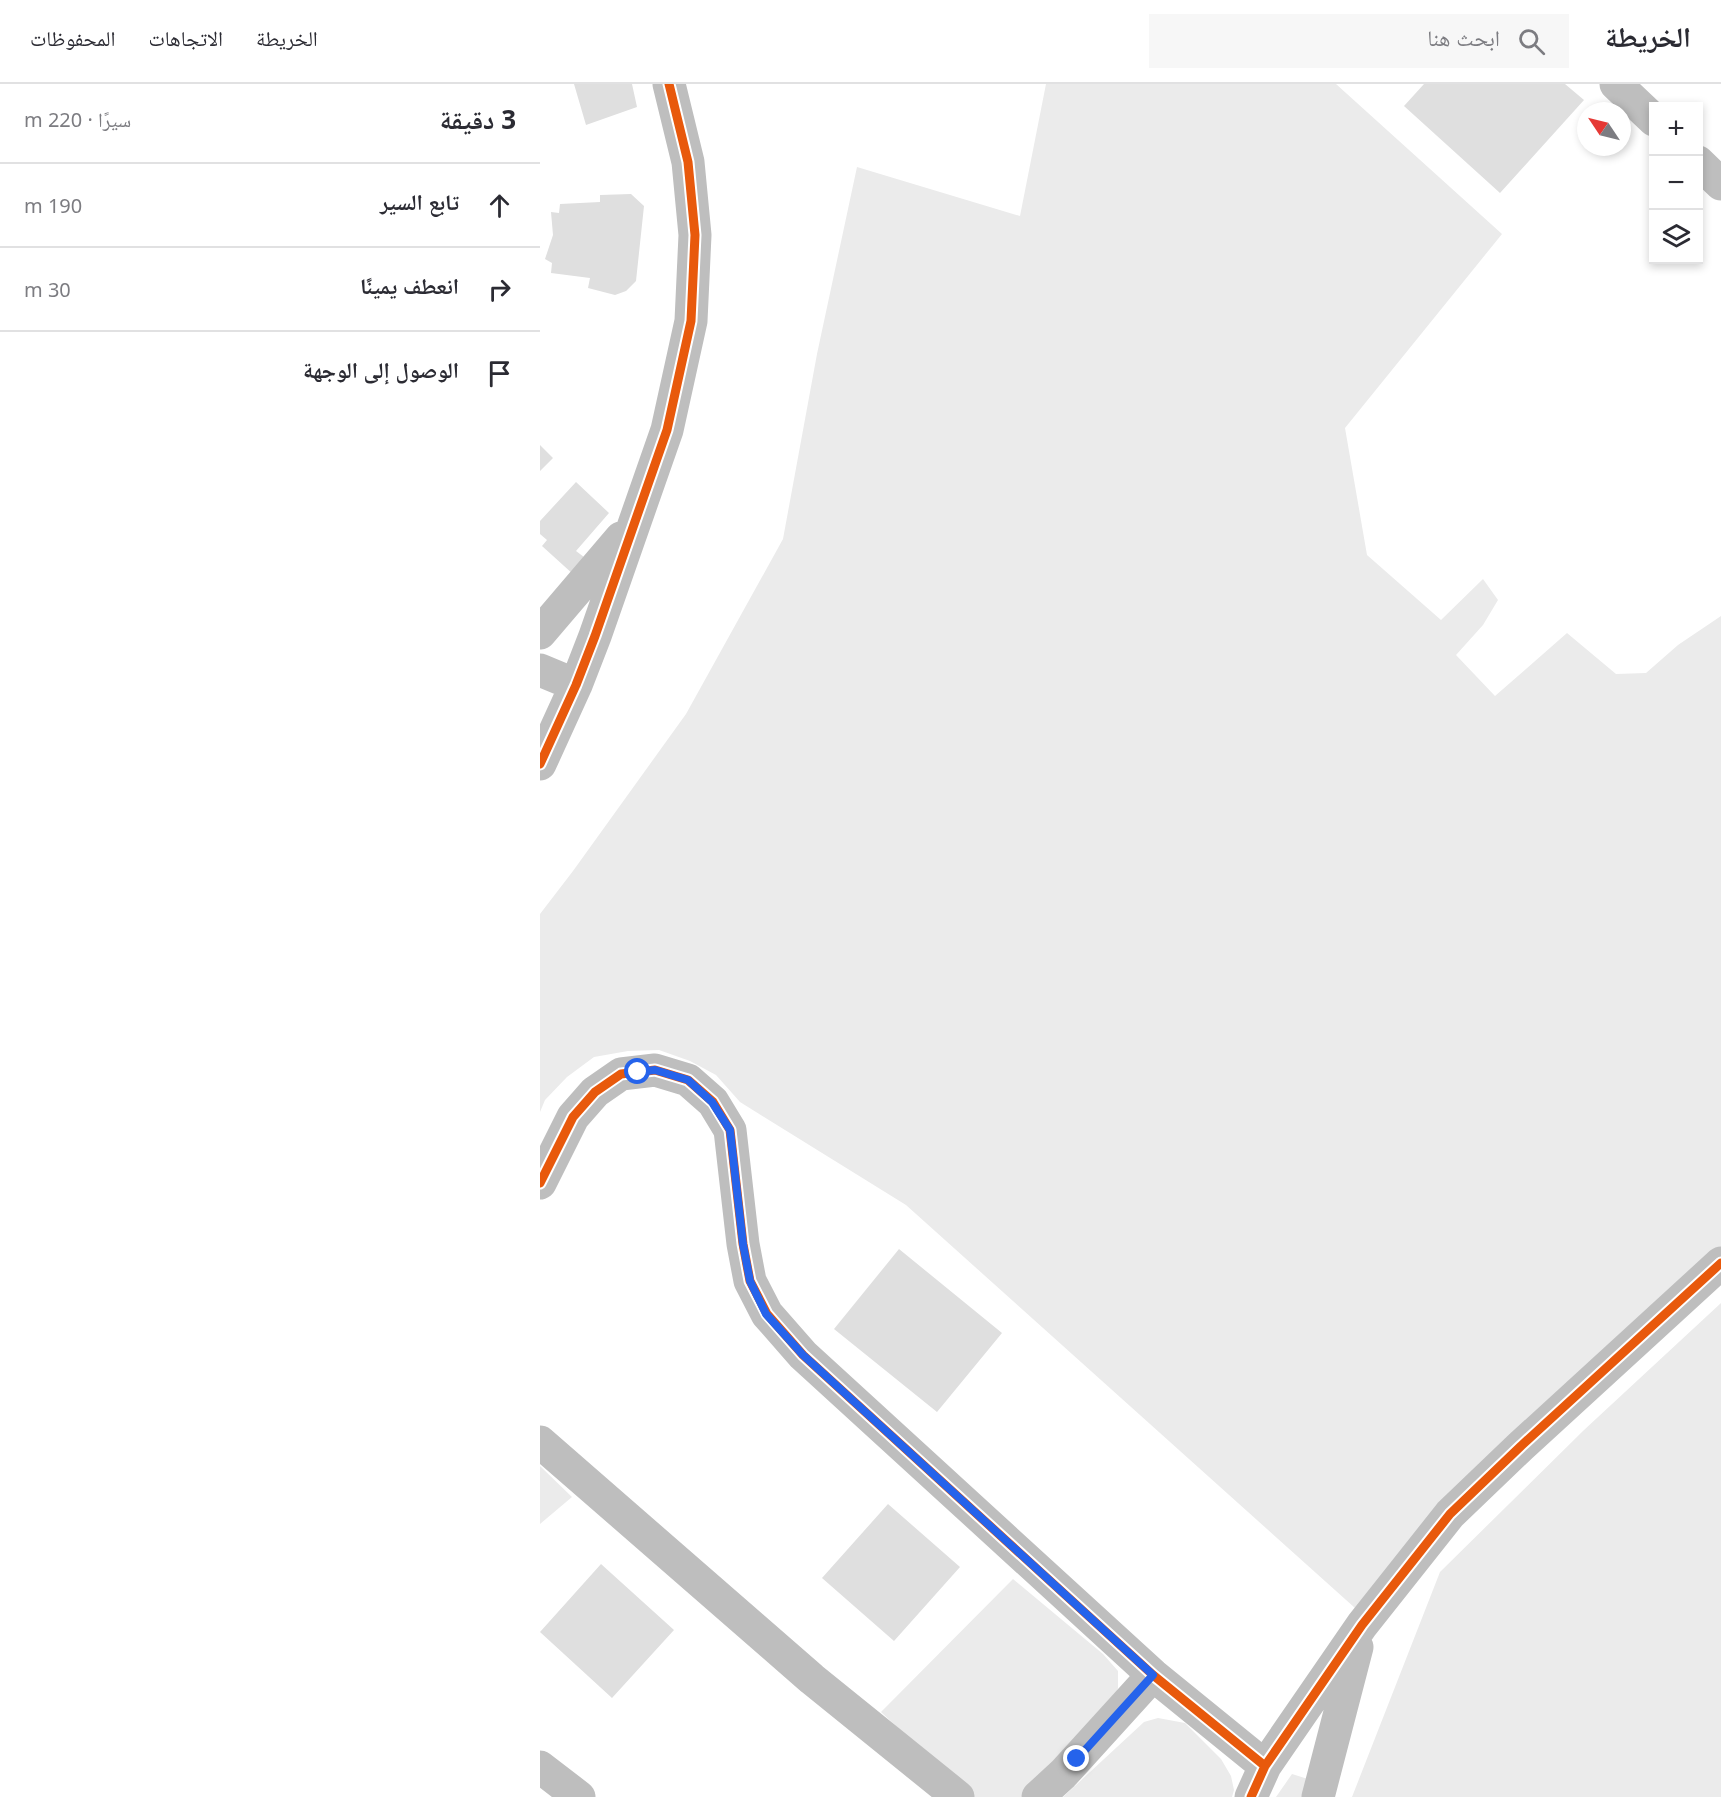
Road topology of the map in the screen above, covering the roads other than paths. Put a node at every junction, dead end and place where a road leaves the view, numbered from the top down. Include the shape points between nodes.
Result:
1 (669, 84) edge
2 (1616, 84) edge
3 (1649, 116) edge
4 (1703, 167) edge
5 (1721, 184) edge
6 (633, 523) junction
7 (540, 633) edge
8 (540, 669) edge
9 (576, 685) junction
10 (540, 764) edge
11 (540, 1183) edge
12 (1721, 1263) edge
13 (540, 1442) edge
14 (1362, 1625) junction
15 (1153, 1675) junction
16 (1265, 1766) junction
17 (540, 1767) edge
18 (579, 1797) edge
19 (958, 1797) edge
20 (1038, 1797) edge
21 (1251, 1797) edge
22 (1318, 1797) edge

1 - 6 street via 688,162 695,235 691,321 667,430
2 - 3 street
4 - 5 street
6 - 7 street
6 - 9 street
8 - 9 street
9 - 10 street
11 - 15 street via 573,1117 595,1092 621,1074 655,1070 688,1080 712,1102 730,1130 750,1281 766,1314 803,1355
12 - 14 street via 1450,1514
13 - 19 street via 812,1679
14 - 16 street
14 - 22 street
15 - 16 street
15 - 20 street
16 - 21 street
17 - 18 street

